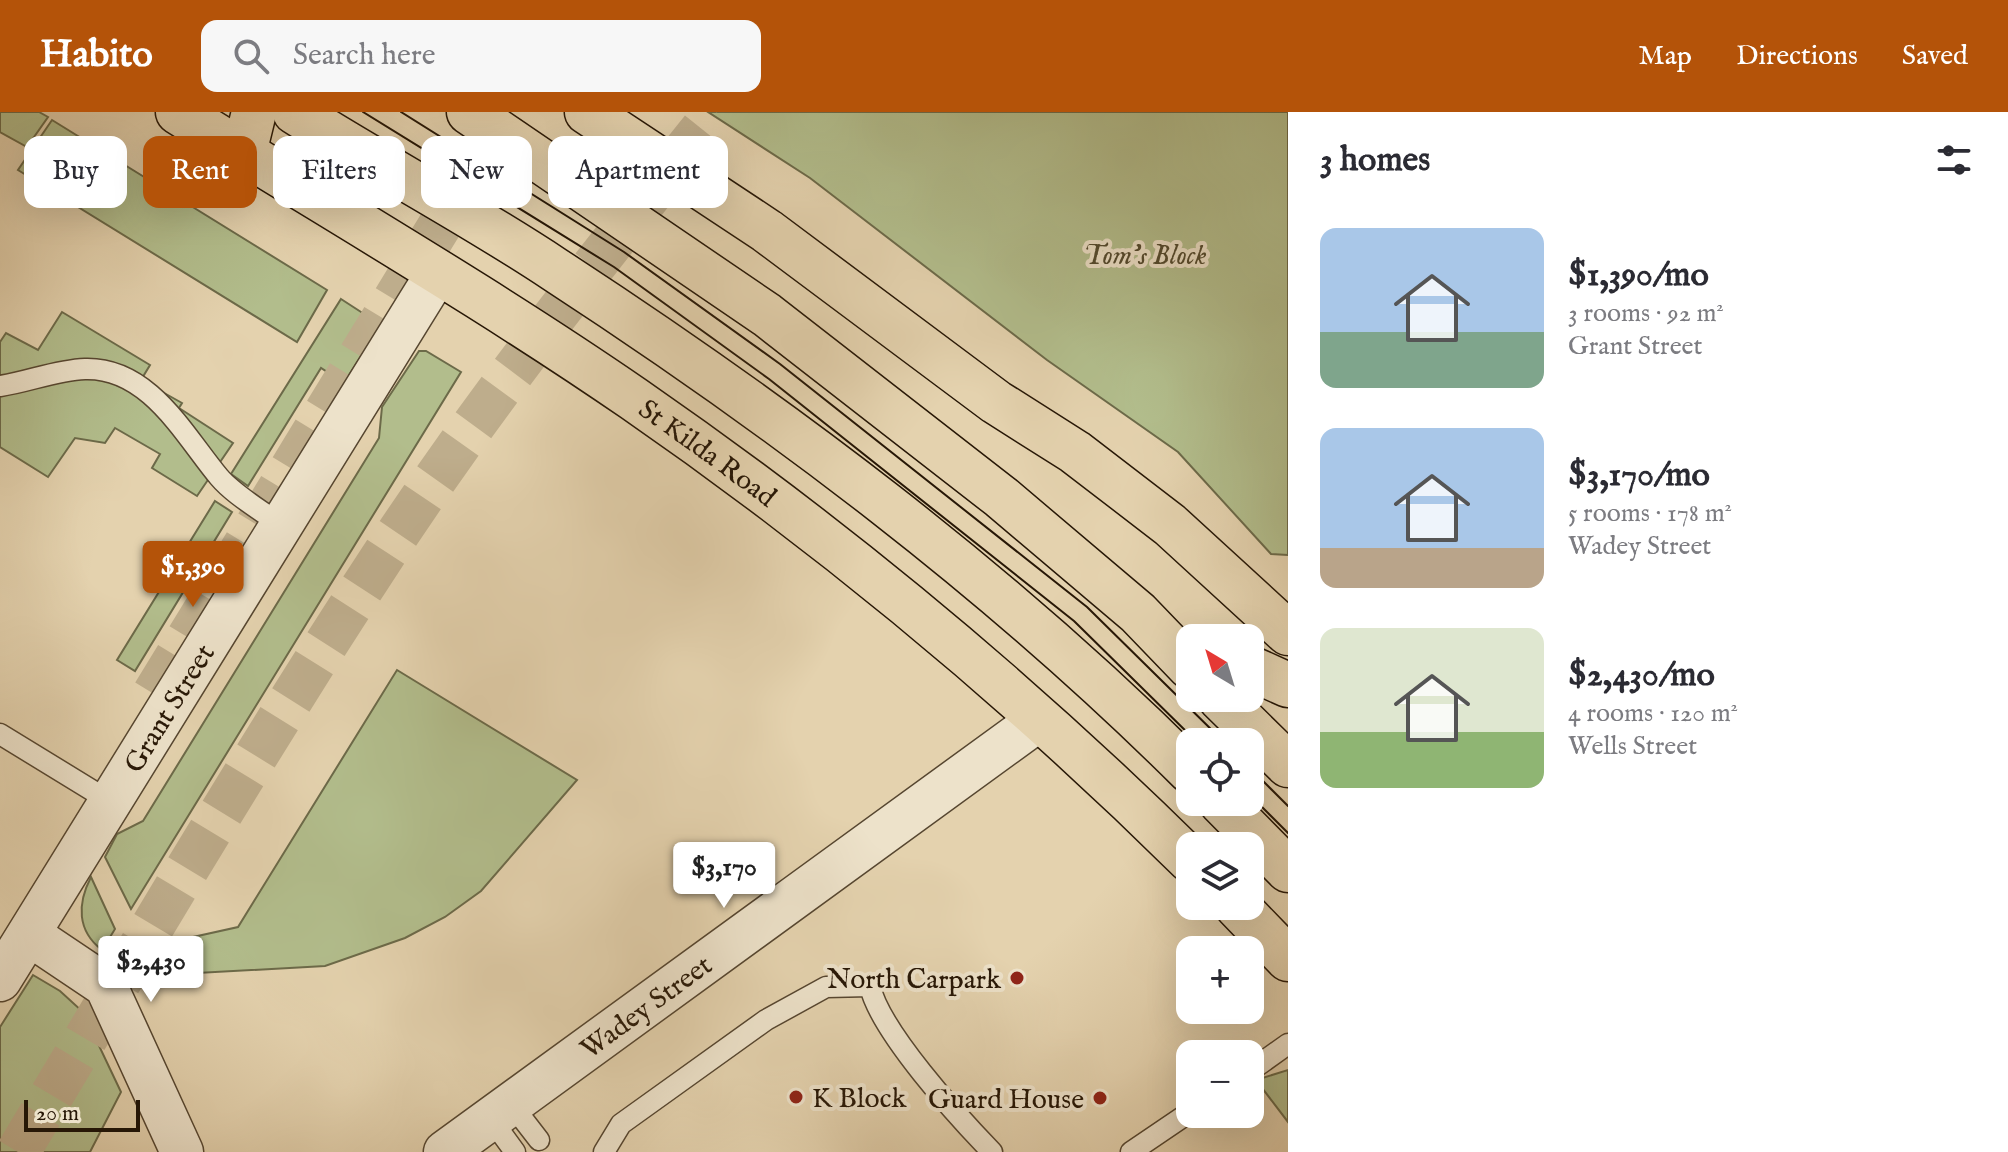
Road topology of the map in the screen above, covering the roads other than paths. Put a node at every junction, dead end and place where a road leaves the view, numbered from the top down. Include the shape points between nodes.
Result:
1 (178, 112) edge
2 (295, 112) edge
3 (469, 112) edge
4 (587, 112) edge
5 (249, 132) edge
6 (438, 272) junction
7 (0, 386) edge
8 (283, 527) junction
9 (1138, 613) junction
10 (1176, 633) edge
11 (1288, 633) edge
12 (1176, 652) edge
13 (1086, 671) junction
14 (1264, 674) edge
15 (1288, 685) edge
16 (1234, 712) edge
17 (1040, 719) junction
18 (0, 734) edge
19 (1176, 758) edge
20 (1288, 765) edge
21 (111, 802) junction
22 (1235, 816) edge
23 (1176, 847) edge
24 (1288, 870) edge
25 (1250, 920) edge
26 (30, 935) junction
27 (1288, 959) edge
28 (0, 980) edge
29 (1288, 1044) edge
30 (1264, 1061) edge
31 (502, 1112) junction
32 (1176, 1121) edge
33 (539, 1140) dead end
34 (182, 1152) edge
35 (445, 1152) edge
36 (515, 1152) edge
37 (604, 1152) edge
38 (992, 1152) edge
39 (1131, 1152) edge

1 - 5 main road, St Kilda Road
2 - 13 main road via 551,267 670,347 877,497
3 - 9 main road via 767,315 1001,497
4 - 11 main road via 767,231 996,402 1075,452 1170,525
5 - 6 main road, St Kilda Road
6 - 8 street, Grant Street
6 - 17 main road, St Kilda Road via 634,399 833,545
7 - 8 lane via 87,369 119,375 149,394 178,423 220,478
8 - 21 street, Grant Street
9 - 10 main road
9 - 12 main road
13 - 17 main road
13 - 19 main road
14 - 15 main road
16 - 20 main road
17 - 23 main road, St Kilda Road
17 - 31 street, Wadey Street
18 - 21 lane
21 - 26 street, Grant Street
22 - 24 main road
25 - 27 main road
26 - 28 street, Grant Street
26 - 34 street via 106,986
29 - 30 lane
31 - 33 lane
31 - 35 street, Wadey Street
31 - 36 lane
32 - 39 lane
37 - 38 lane via 621,1124 766,1020 826,987 844,985 870,986 873,1003 893,1032

